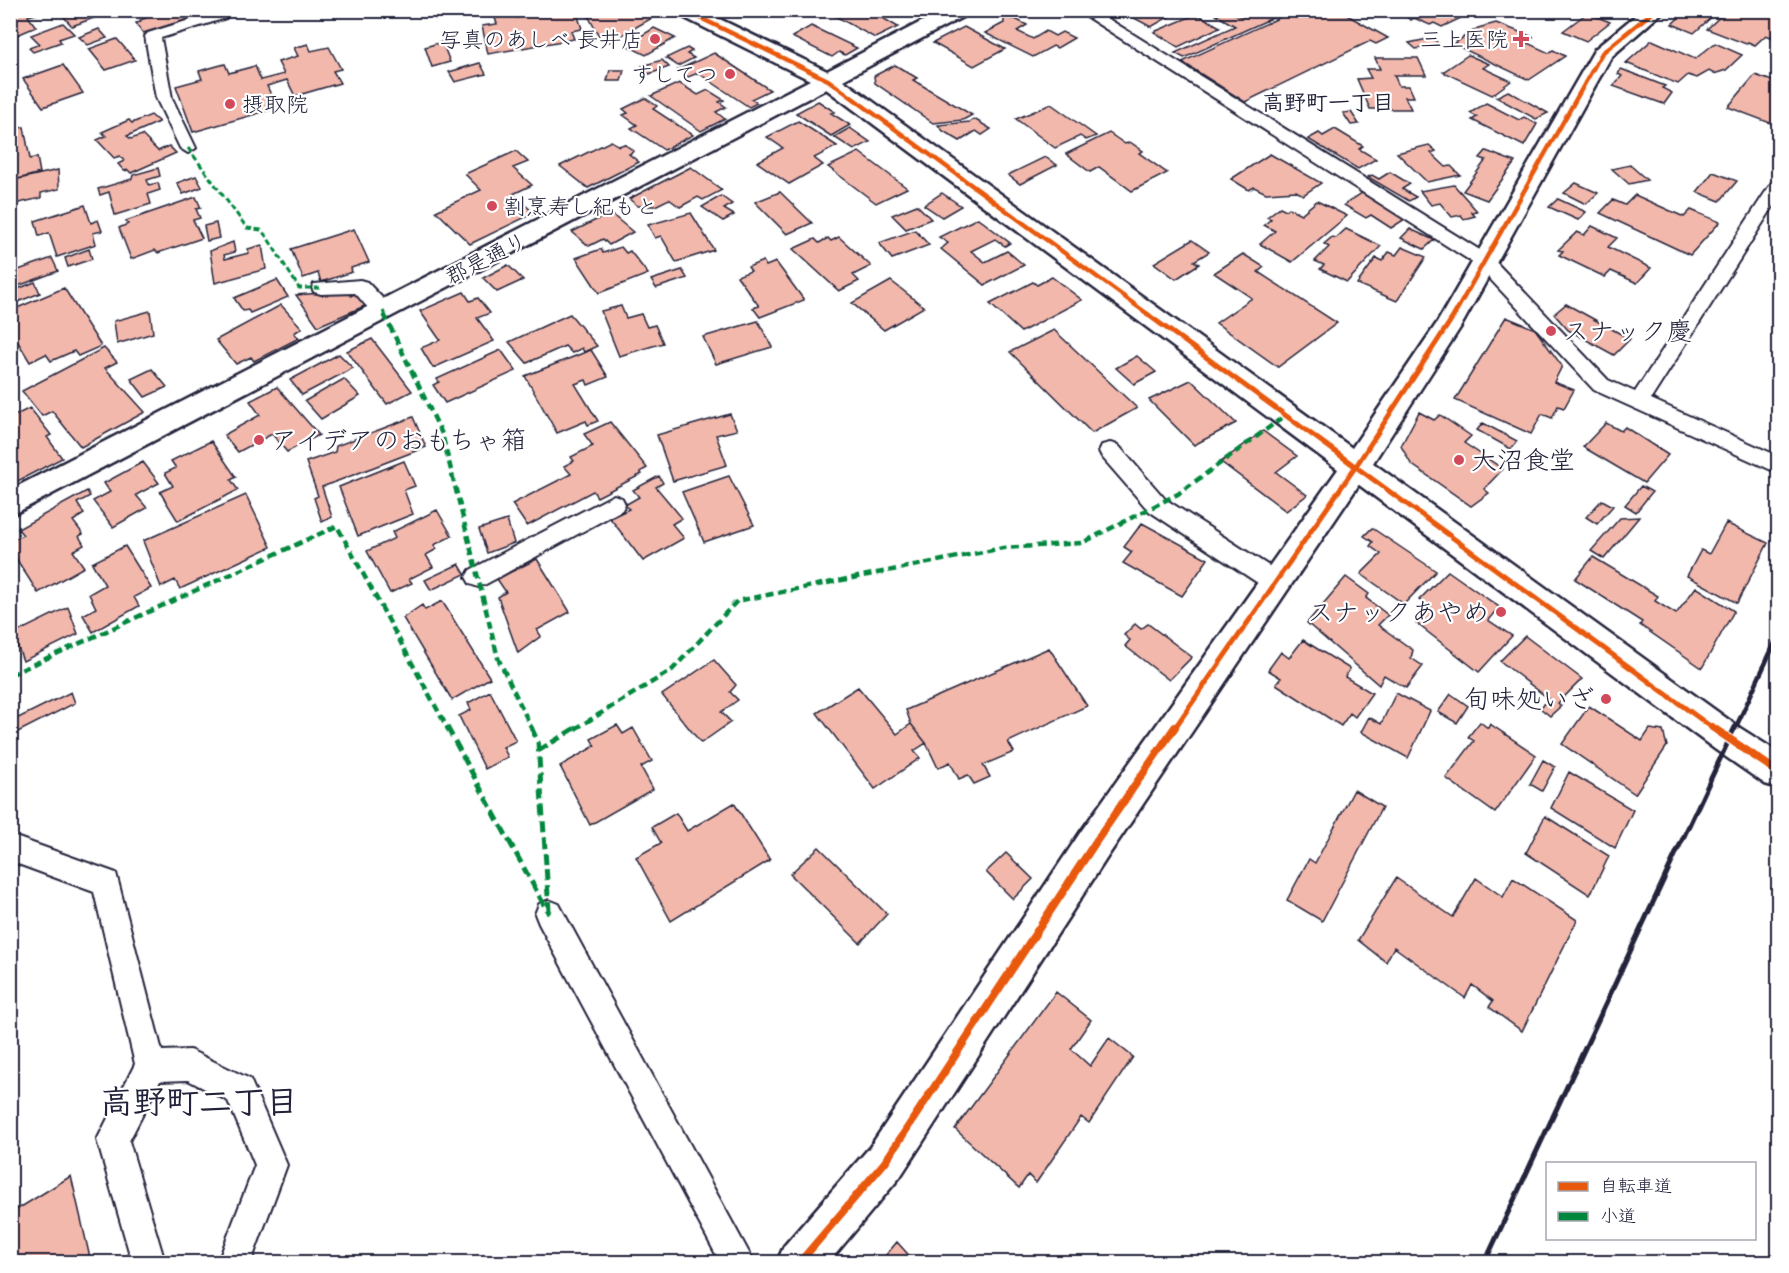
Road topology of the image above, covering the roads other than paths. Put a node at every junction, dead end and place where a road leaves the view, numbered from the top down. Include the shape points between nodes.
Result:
1 (218, 10) edge
2 (684, 10) edge
3 (961, 10) edge
4 (1083, 10) edge
5 (1655, 10) edge
6 (828, 80) junction
7 (188, 148) dead end
8 (1779, 186) edge
9 (1484, 261) junction
10 (321, 288) dead end
11 (383, 311) junction
12 (1639, 402) junction
13 (1110, 451) dead end
14 (1779, 465) edge
15 (1356, 466) junction
16 (10, 504) edge
17 (614, 504) dead end
18 (478, 577) dead end
19 (1275, 582) junction
20 (1779, 772) edge
21 (10, 848) edge
22 (549, 914) dead end
23 (151, 1066) junction
24 (148, 1263) edge
25 (235, 1263) edge
26 (738, 1263) edge
27 (800, 1263) edge

1 - 7 lane via 221,15 153,36 164,99
2 - 6 street
3 - 6 street, 郡是通り
4 - 9 lane
5 - 9 street via 1602,52
6 - 11 street, 郡是通り
6 - 15 street
8 - 12 lane
9 - 12 lane via 1601,385
9 - 15 street via 1447,328
10 - 11 lane via 360,286
11 - 16 street, 郡是通り
12 - 14 lane
13 - 19 lane via 1157,505
15 - 19 street
15 - 20 street via 1728,739
17 - 18 lane
19 - 27 street via 1095,843 885,1162
21 - 23 lane via 106,884
22 - 26 lane
23 - 24 lane via 113,1140
23 - 25 lane via 190,1065 239,1090 271,1165

